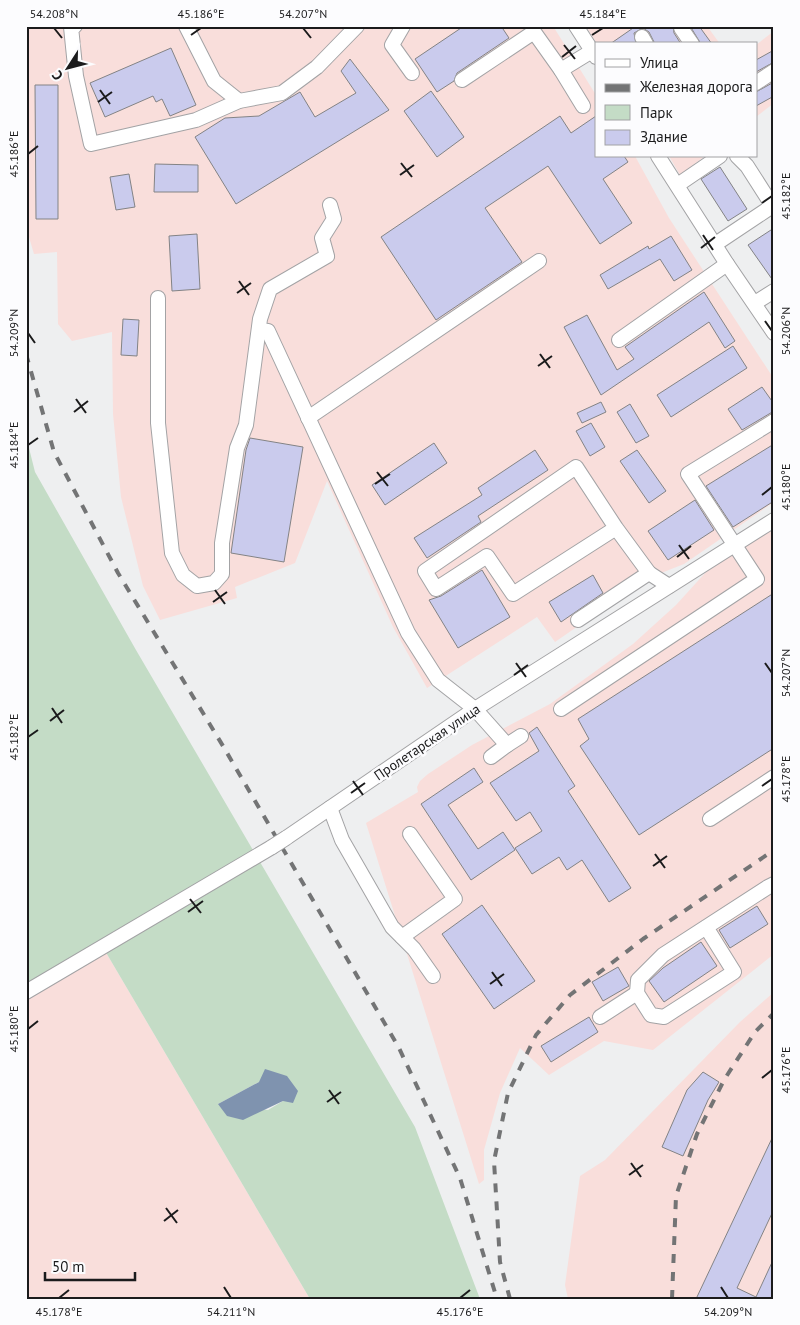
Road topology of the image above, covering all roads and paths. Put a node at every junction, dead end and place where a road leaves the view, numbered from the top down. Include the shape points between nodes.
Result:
1 (75, 26) edge
2 (186, 26) edge
3 (357, 26) edge
4 (403, 26) edge
5 (576, 26) edge
6 (681, 28) dead end
7 (691, 42) edge
8 (594, 54) edge
9 (561, 70) junction
10 (774, 71) edge
11 (412, 73) dead end
12 (462, 80) dead end
13 (758, 82) edge
14 (239, 101) junction
15 (583, 106) dead end
16 (659, 158) edge
17 (717, 158) edge
18 (739, 158) edge
19 (679, 184) dead end
20 (330, 205) dead end
21 (771, 207) edge
22 (717, 243) dead end
23 (539, 260) dead end
24 (727, 264) junction
25 (774, 291) edge
26 (158, 298) dead end
27 (756, 303) dead end
28 (259, 330) junction
29 (774, 333) edge
30 (619, 340) dead end
31 (308, 418) junction
32 (774, 421) edge
33 (774, 520) edge
34 (616, 528) junction
35 (735, 544) junction
36 (649, 573) junction
37 (669, 586) junction
38 (578, 620) dead end
39 (475, 709) junction
40 (562, 709) dead end
41 (521, 736) dead end
42 (507, 745) junction
43 (490, 757) dead end
44 (774, 777) edge
45 (330, 808) junction
46 (710, 819) dead end
47 (410, 834) dead end
48 (774, 884) edge
49 (706, 927) junction
50 (402, 937) junction
51 (433, 976) dead end
52 (26, 992) edge
53 (637, 993) junction
54 (600, 1017) dead end

1 - 14 street via 71,27 76,76 91,144 196,120
2 - 14 street via 214,80
3 - 14 street via 317,67 282,93
4 - 11 street via 392,44
5 - 8 street
6 - 7 street
8 - 9 street
9 - 12 street via 534,32
9 - 15 street
10 - 13 street
16 - 24 street
17 - 19 street
18 - 21 street via 762,188
20 - 28 street via 334,219 322,238 327,256 270,289
21 - 22 street
23 - 31 street
24 - 29 street
24 - 30 street
25 - 27 street
26 - 28 street via 158,423 172,553 183,575 197,586 214,583 222,574 222,543 236,448 246,425
28 - 31 street via 268,331
31 - 39 street via 408,633 438,680
32 - 35 street via 688,474
33 - 35 street, Пролетарская улица
34 - 34 street via 513,594 487,556 436,589 425,571 576,467
34 - 36 street
35 - 37 street, Пролетарская улица
35 - 40 street via 757,579
36 - 37 street
36 - 38 street
37 - 39 street, Пролетарская улица
39 - 42 street
39 - 45 street, Пролетарская улица
41 - 42 street
42 - 43 street
44 - 46 street
45 - 50 street via 342,840 392,927
45 - 52 street, Пролетарская улица, bridge via 272,847
47 - 50 street via 455,899
48 - 49 street
49 - 53 street via 663,955 638,980
49 - 53 street via 734,972 664,1017 652,1015
50 - 51 street
53 - 54 street

